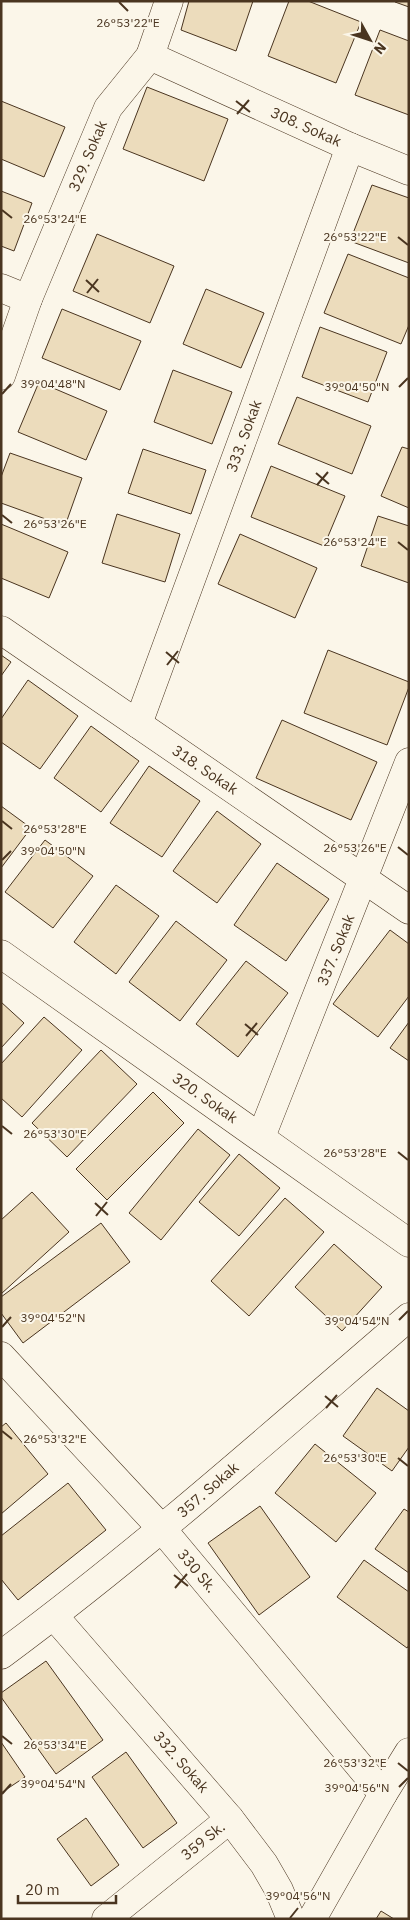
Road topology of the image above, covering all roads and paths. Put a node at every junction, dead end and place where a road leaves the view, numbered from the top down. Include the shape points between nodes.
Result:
1 (169, 1) edge
2 (150, 56) junction
3 (350, 147) junction
4 (409, 171) edge
5 (1, 288) edge
6 (28, 298) junction
7 (1, 376) edge
8 (1, 630) edge
9 (138, 724) junction
10 (409, 762) edge
11 (364, 878) junction
12 (409, 910) edge
13 (1, 954) edge
14 (261, 1137) junction
15 (409, 1243) edge
16 (409, 1317) edge
17 (1, 1356) edge
18 (162, 1529) junction
19 (54, 1616) junction
20 (1, 1655) edge
21 (409, 1752) edge
22 (383, 1794) junction
23 (230, 1819) junction
24 (106, 1919) edge
25 (291, 1919) edge
26 (312, 1919) edge

1 - 2 street, 329. Sokak
2 - 3 street, 308. Sokak
2 - 6 street, 329. Sokak via 108,108
3 - 4 street, 308. Sokak
3 - 9 street, 333. Sokak
5 - 6 street
6 - 7 street, 329. Sokak
8 - 9 street, 318. Sokak
9 - 11 street, 318. Sokak
10 - 11 street, 337. Sokak
11 - 12 street, 318. Sokak
11 - 14 street, 337. Sokak
13 - 14 street, 320. Sokak
14 - 15 street, 320. Sokak
16 - 18 street, 357. Sokak
17 - 18 street, 330 Sk.
18 - 19 street, 357. Sokak
18 - 22 street, 330 Sk.
19 - 20 street, 357. Sokak
19 - 23 street, 332. Sokak
21 - 22 street
22 - 26 street
23 - 24 street, 359 Sk.
23 - 25 street, 332. Sokak via 264,1864

